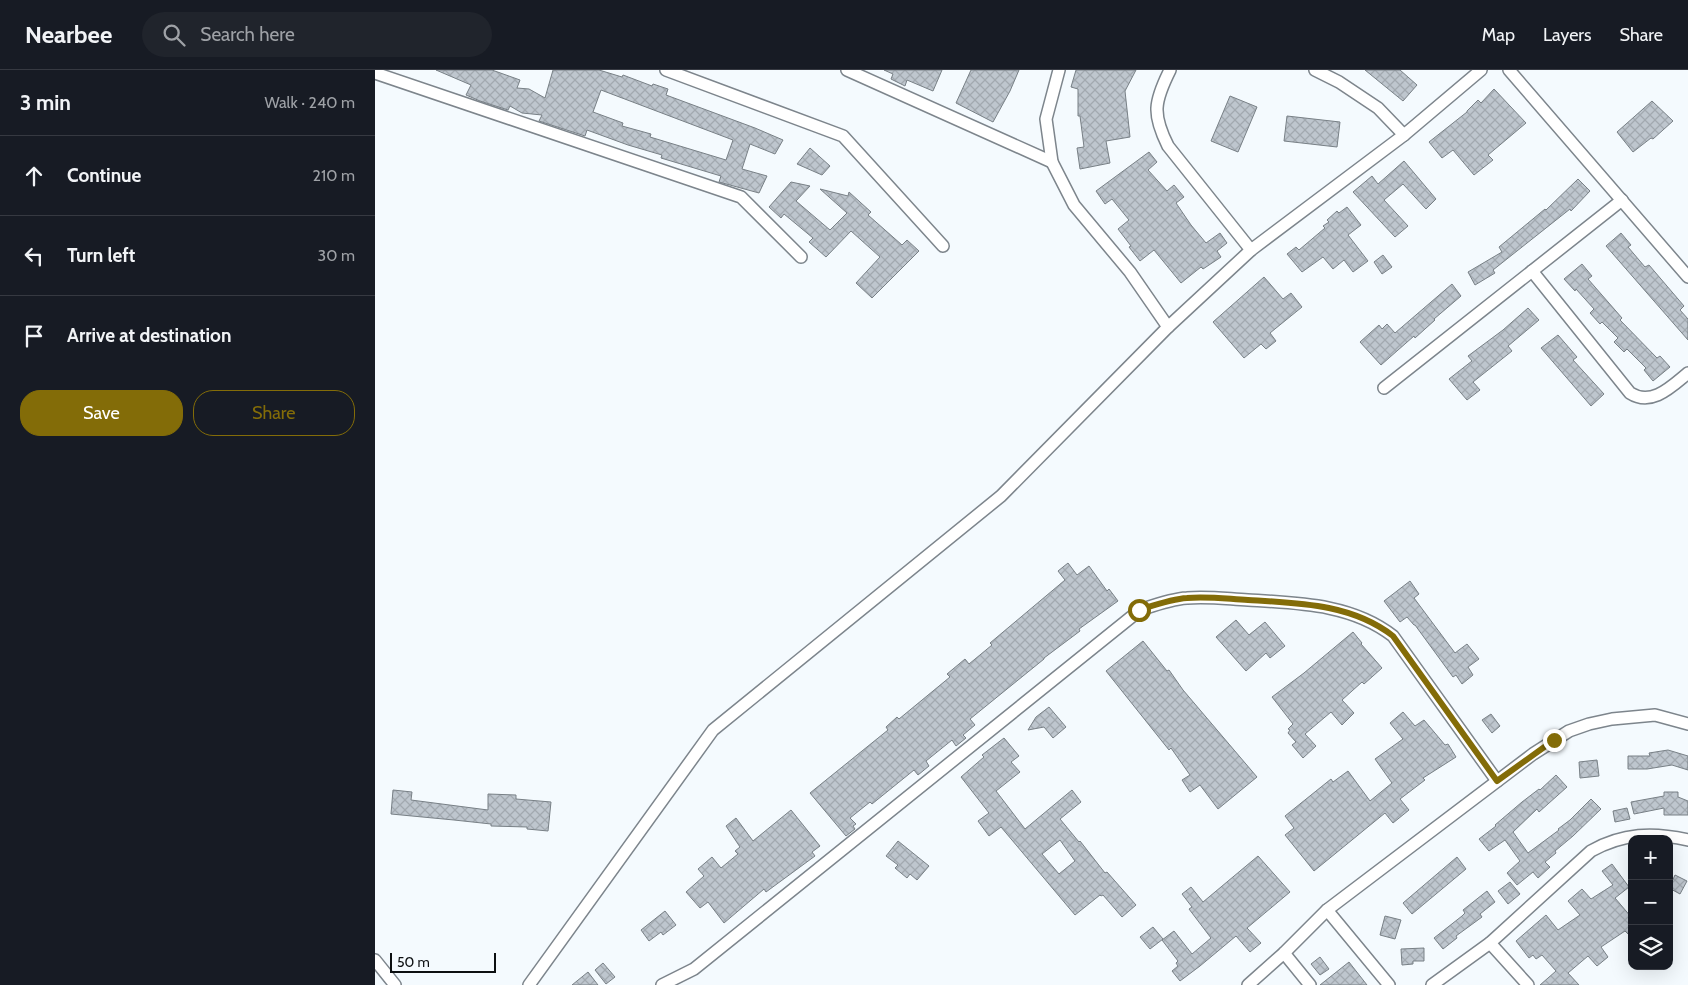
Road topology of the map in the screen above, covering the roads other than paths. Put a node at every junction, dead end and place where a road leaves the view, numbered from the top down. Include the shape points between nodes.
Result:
1 (666, 70) edge
2 (847, 70) edge
3 (1059, 70) edge
4 (1170, 70) edge
5 (1315, 70) edge
6 (1481, 70) edge
7 (1509, 70) edge
8 (375, 73) edge
9 (1404, 135) junction
10 (1052, 162) junction
11 (1622, 200) junction
12 (943, 246) dead end
13 (1251, 250) junction
14 (801, 257) dead end
15 (1532, 272) junction
16 (1688, 278) edge
17 (1168, 327) junction
18 (1688, 373) edge
19 (1384, 388) dead end
20 (1688, 724) edge
21 (1497, 781) junction
22 (1688, 840) edge
23 (1327, 910) junction
24 (1490, 943) junction
25 (1285, 953) junction
26 (375, 960) edge
27 (395, 985) edge
28 (529, 985) edge
29 (662, 985) edge
30 (1248, 985) edge
31 (1310, 985) edge
32 (1389, 985) edge
33 (1432, 985) edge
34 (1528, 985) edge

1 - 12 street via 843,136
2 - 10 street
3 - 10 street via 1047,120
4 - 13 street via 1160,90 1156,110 1160,129 1168,146
5 - 9 street via 1378,108
6 - 9 street
7 - 11 street
8 - 14 street via 741,198
9 - 13 street
10 - 17 street via 1074,205 1131,272
11 - 15 street
11 - 16 street
13 - 17 street
15 - 18 street via 1635,397 1656,397
15 - 19 street
17 - 28 street via 1001,496 713,730
20 - 21 street via 1655,715 1589,724 1554,740
21 - 23 street
21 - 29 street via 1393,636 1379,625 1347,612 1311,605 1208,598 1169,600 1139,610 694,969
22 - 24 street via 1649,834 1603,844 1591,851
23 - 25 street
23 - 32 street
24 - 33 street
24 - 34 street
25 - 30 street
25 - 31 street
26 - 27 street

